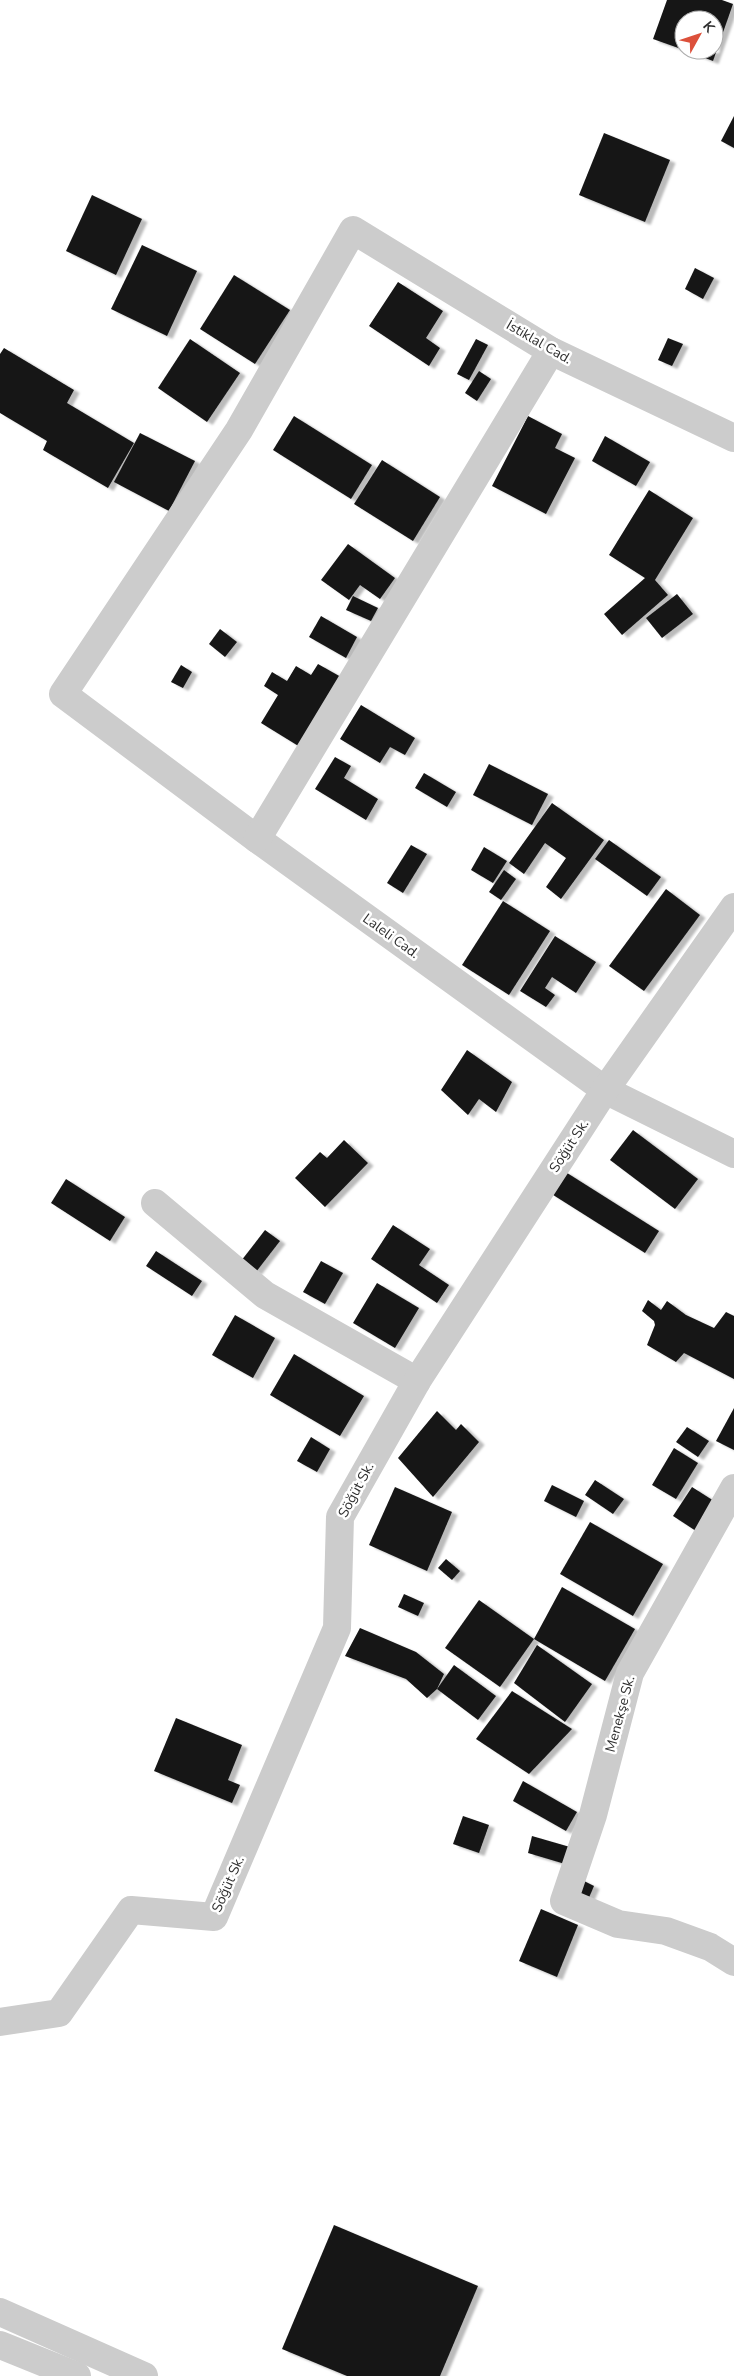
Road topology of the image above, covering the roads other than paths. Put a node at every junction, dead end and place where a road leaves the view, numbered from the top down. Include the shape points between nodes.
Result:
1 (551, 351) junction
2 (734, 438) edge
3 (63, 694) joint
4 (257, 839) junction
5 (734, 907) edge
6 (605, 1090) junction
7 (734, 1154) edge
8 (155, 1204) dead end
9 (417, 1381) junction
10 (734, 1488) edge
11 (734, 1962) edge
12 (0, 2022) edge
13 (0, 2312) edge
14 (0, 2344) edge
15 (77, 2376) edge
16 (144, 2376) edge

1 - 2 street, İstiklal Cad.
1 - 3 street, İstiklal Cad. via 353,230 239,430
1 - 4 street
3 - 4 street, Laleli Cad.
4 - 6 street, Laleli Cad.
5 - 6 street, Söğüt Sk.
6 - 7 street, Laleli Cad.
6 - 9 street, Söğüt Sk.
8 - 9 street via 265,1295
9 - 12 street, Söğüt Sk. via 340,1517 337,1628 214,1917 131,1910 59,2013
10 - 11 street, Menekşe Sk. via 630,1673 592,1815 564,1901 618,1924 666,1931 710,1947
13 - 16 street
14 - 15 street

